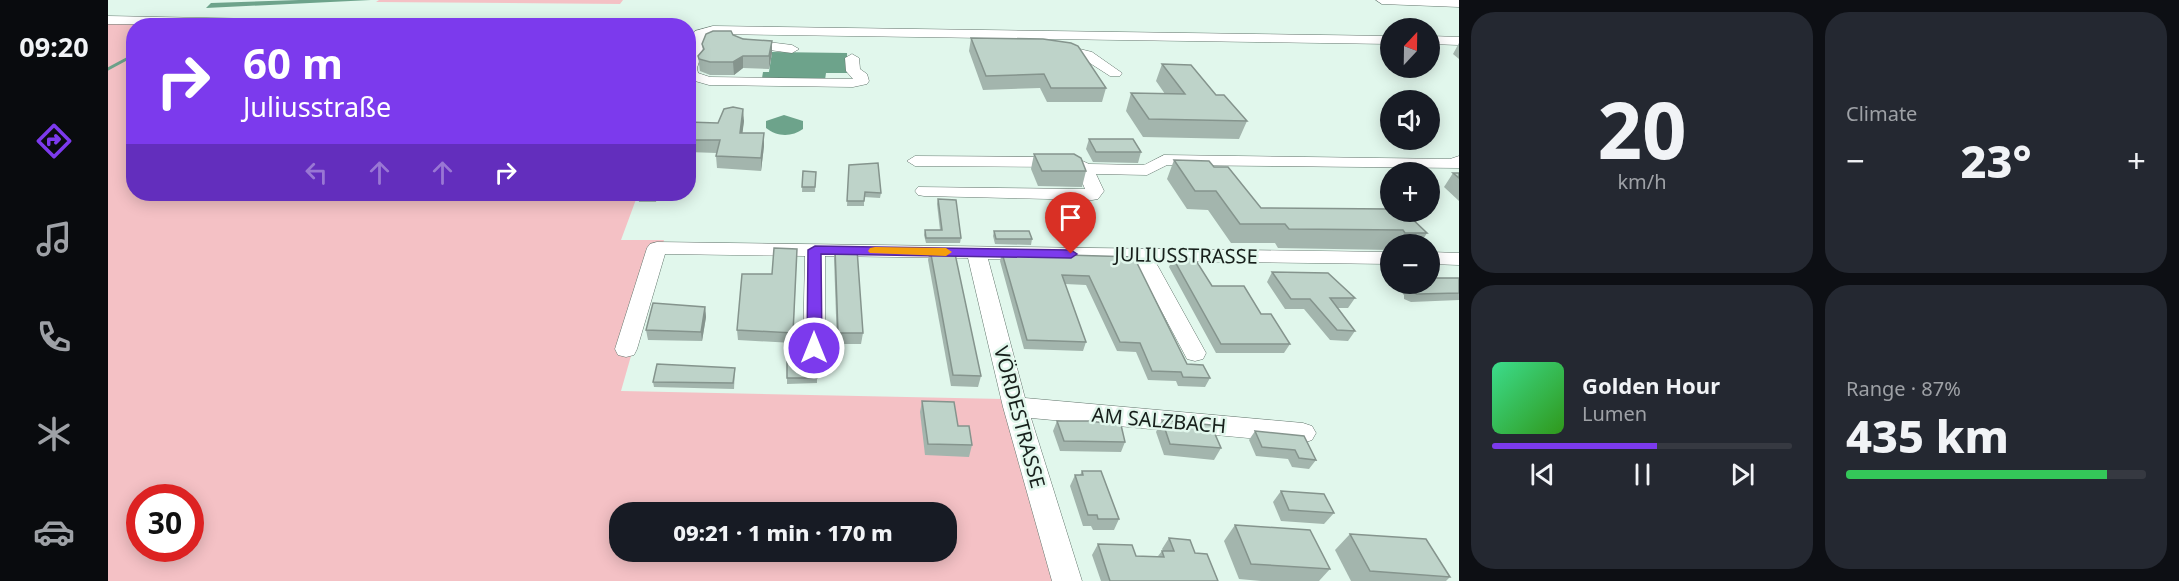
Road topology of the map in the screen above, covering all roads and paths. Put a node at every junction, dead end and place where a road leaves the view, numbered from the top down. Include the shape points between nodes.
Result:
1 (1382, 0) edge
2 (1416, 1) edge
3 (1459, 3) edge
4 (1459, 15) edge
5 (108, 20) edge
6 (126, 20) edge
7 (929, 32) junction
8 (696, 37) edge
9 (696, 38) edge
10 (1380, 40) edge
11 (1440, 40) edge
12 (1459, 41) edge
13 (792, 49) dead end
14 (852, 58) dead end
15 (1115, 73) dead end
16 (696, 77) edge
17 (915, 161) dead end
18 (1211, 161) junction
19 (1459, 161) edge
20 (1085, 169) junction
21 (1223, 176) edge
22 (924, 191) dead end
23 (815, 250) junction
24 (976, 252) junction
25 (1142, 255) junction
26 (1380, 258) edge
27 (1440, 258) edge
28 (1459, 259) edge
29 (814, 348) dead end
30 (626, 349) dead end
31 (1195, 353) dead end
32 (1015, 407) junction
33 (1303, 433) edge
34 (1067, 581) edge

1 - 2 street
2 - 3 street
2 - 4 street via 1436,11
5 - 6 street
7 - 8 street via 713,30
7 - 10 street
7 - 15 street via 933,43 1074,50
9 - 13 street
11 - 12 street
14 - 16 street via 853,71 862,81 709,81
17 - 20 street via 1074,162
18 - 19 street
18 - 20 street via 1164,160 1147,170
18 - 21 street
20 - 22 street via 1095,191 1092,195
23 - 24 street, JULIUSSTRASSE
23 - 29 street
23 - 30 street, JULIUSSTRASSE via 657,248
24 - 25 street, JULIUSSTRASSE
24 - 32 street, VÖRDESTRASSE
25 - 26 street, JULIUSSTRASSE
25 - 31 street
27 - 28 street
32 - 33 street, AM SALZBACH
32 - 34 street, VÖRDESTRASSE

